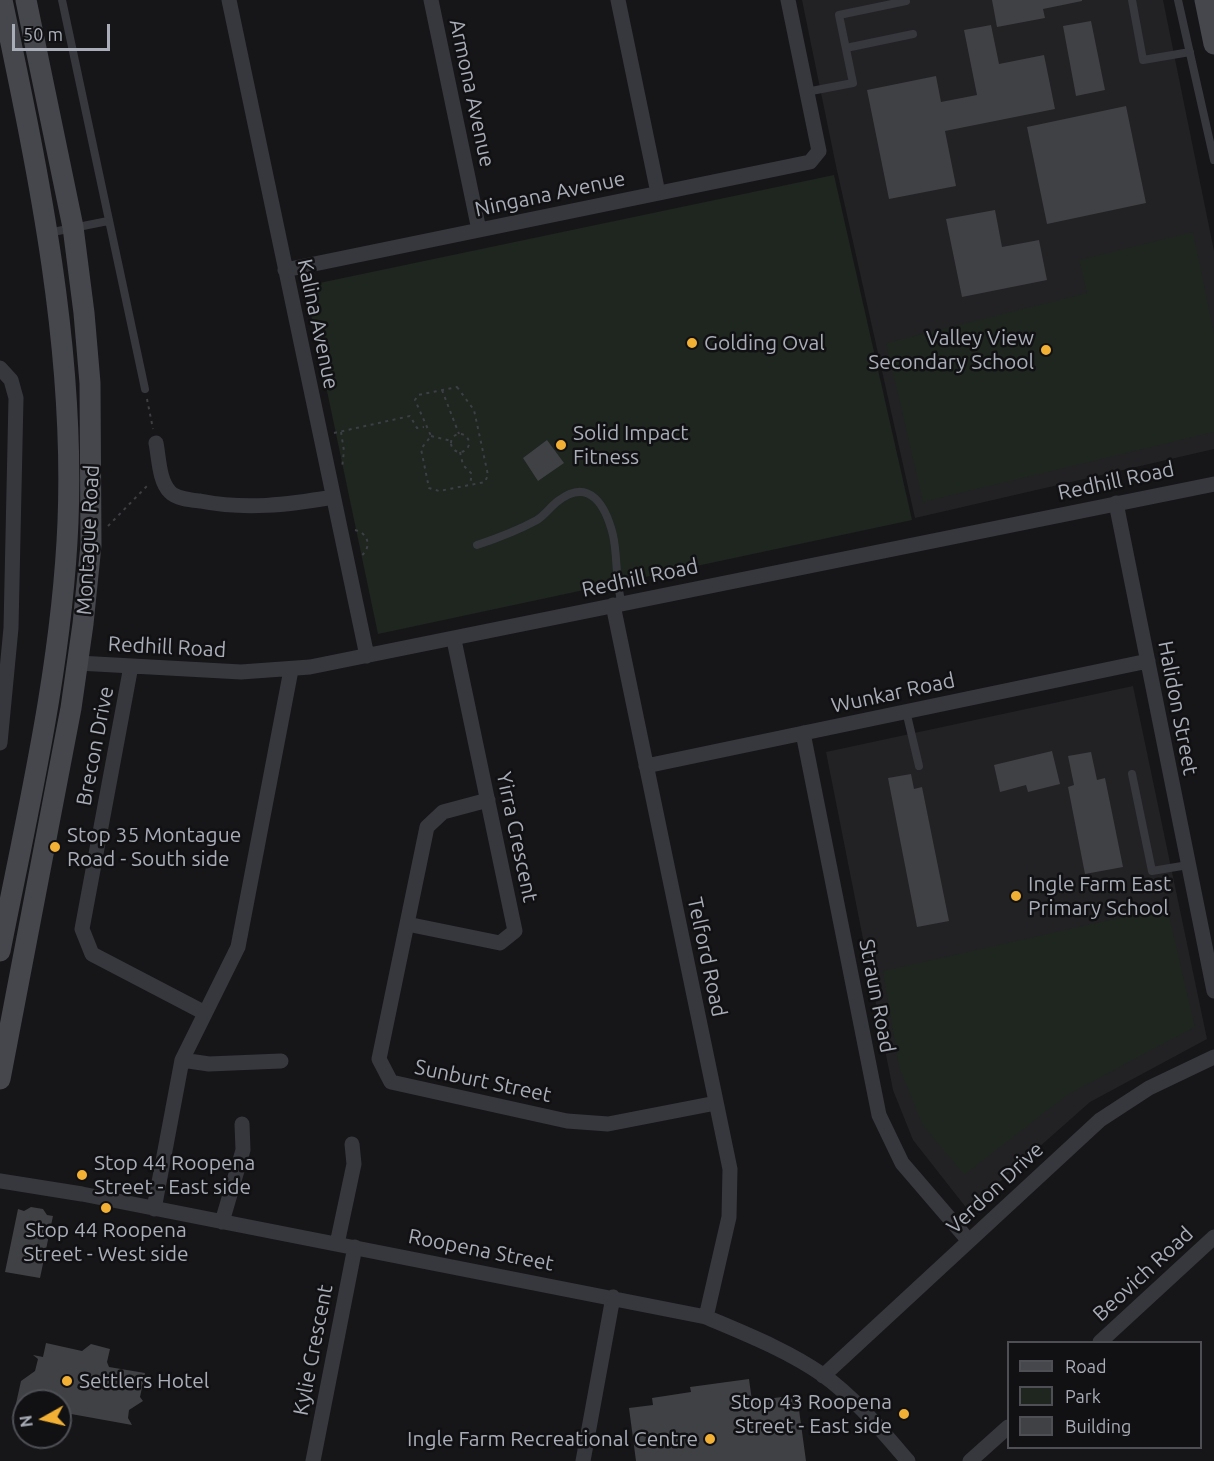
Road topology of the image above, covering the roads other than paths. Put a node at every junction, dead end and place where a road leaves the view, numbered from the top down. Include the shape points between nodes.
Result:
1 (2, 0) edge
2 (26, 0) edge
3 (62, 0) edge
4 (229, 0) edge
5 (431, 0) edge
6 (618, 0) edge
7 (788, 0) edge
8 (1131, 0) edge
9 (1178, 0) edge
10 (1205, 0) edge
11 (906, 1) edge
12 (913, 34) dead end
13 (1214, 44) edge
14 (846, 48) junction
15 (1190, 52) junction
16 (806, 92) junction
17 (1214, 160) edge
18 (658, 193) junction
19 (108, 221) junction
20 (73, 227) junction
21 (479, 230) junction
22 (48, 233) junction
23 (285, 270) junction
24 (0, 368) edge
25 (145, 388) road end
26 (156, 443) road end
27 (1211, 483) edge
28 (333, 497) junction
29 (1116, 503) junction
30 (477, 545) dead end
31 (618, 604) junction
32 (454, 640) junction
33 (367, 656) junction
34 (55, 661) junction
35 (1148, 661) junction
36 (78, 663) junction
37 (131, 666) junction
38 (291, 670) junction
39 (906, 711) junction
40 (803, 733) junction
41 (0, 743) edge
42 (646, 766) junction
43 (919, 766) dead end
44 (1132, 774) dead end
45 (488, 800) junction
46 (1188, 865) junction
47 (3, 916) edge
48 (29, 923) junction
49 (407, 924) junction
50 (0, 951) edge
51 (1214, 991) edge
52 (205, 1013) junction
53 (1214, 1057) edge
54 (182, 1060) junction
55 (281, 1061) dead end
56 (0, 1079) edge
57 (716, 1103) junction
58 (242, 1124) dead end
59 (352, 1144) dead end
60 (0, 1181) edge
61 (154, 1209) junction
62 (222, 1222) junction
63 (969, 1240) junction
64 (337, 1244) junction
65 (1211, 1245) edge
66 (355, 1247) junction
67 (614, 1297) junction
68 (706, 1317) junction
69 (1101, 1341) edge
70 (823, 1376) junction
71 (1007, 1428) edge
72 (313, 1461) edge
73 (583, 1461) edge
74 (908, 1461) edge
75 (970, 1461) edge

1 - 22 main road, Montague Road
2 - 20 main road, Montague Road
3 - 19 lane
4 - 23 street, Kalina Avenue
5 - 21 street, Armona Avenue
6 - 18 street
7 - 16 street
8 - 15 lane via 1143,60
9 - 15 lane
10 - 13 main road
11 - 14 lane via 839,15
12 - 14 lane
14 - 16 lane via 853,83
15 - 17 lane
16 - 18 street, Ningana Avenue via 819,151 810,162
18 - 21 street, Ningana Avenue
19 - 20 lane
19 - 25 lane
20 - 22 lane
20 - 36 main road, Montague Road via 90,383 92,456 91,545
21 - 23 street, Ningana Avenue
22 - 34 main road, Montague Road via 65,367 69,453 68,522
23 - 28 street, Kalina Avenue
24 - 41 street via 11,380 16,398 11,628
26 - 28 street via 163,482 181,498 271,507
27 - 29 street, Redhill Road
28 - 33 street, Kalina Avenue
29 - 31 street, Redhill Road
29 - 35 street, Halidon Street
30 - 31 lane via 508,535 540,518 571,494 587,492 606,511 613,537
31 - 32 street, Redhill Road
31 - 42 street, Telford Road
32 - 33 street, Redhill Road
32 - 45 street, Yirra Crescent
33 - 38 street, Redhill Road
34 - 36 main road
34 - 47 main road, Montague Road
35 - 39 street, Wunkar Road
35 - 46 street, Halidon Street
36 - 37 street, Redhill Road
36 - 48 main road, Montague Road
37 - 38 street, Redhill Road via 241,672
37 - 52 street, Brecon Drive via 82,929 92,954
38 - 52 street via 238,947
39 - 40 street, Wunkar Road
39 - 43 lane
40 - 42 street, Wunkar Road
40 - 63 street, Straun Road via 879,1115 902,1163
42 - 57 street, Telford Road
44 - 46 lane via 1152,871
45 - 49 street, Sunburt Street via 443,812 427,827
45 - 49 street, Yirra Crescent via 515,931 500,943
46 - 51 street, Halidon Street
47 - 48 main road
47 - 50 main road, Montague Road
48 - 56 main road, Montague Road
49 - 57 street, Sunburt Street via 379,1059 391,1082 567,1121 608,1124
52 - 54 street
53 - 63 street, Verdon Drive via 1149,1088 1100,1120
54 - 55 street via 210,1064
54 - 61 street
57 - 68 street, Telford Road via 730,1169 729,1217
58 - 62 street via 243,1149
59 - 64 street via 354,1164
60 - 61 street, Roopena Street
61 - 62 street, Roopena Street
62 - 64 street, Roopena Street
63 - 70 street, Verdon Drive
64 - 66 street, Roopena Street
65 - 69 street, Beovich Road
66 - 67 street, Roopena Street
66 - 72 street, Kylie Crescent
67 - 68 street, Roopena Street
67 - 73 street
68 - 70 street, Roopena Street via 783,1350
70 - 74 street, Roopena Street via 851,1398
71 - 75 street

